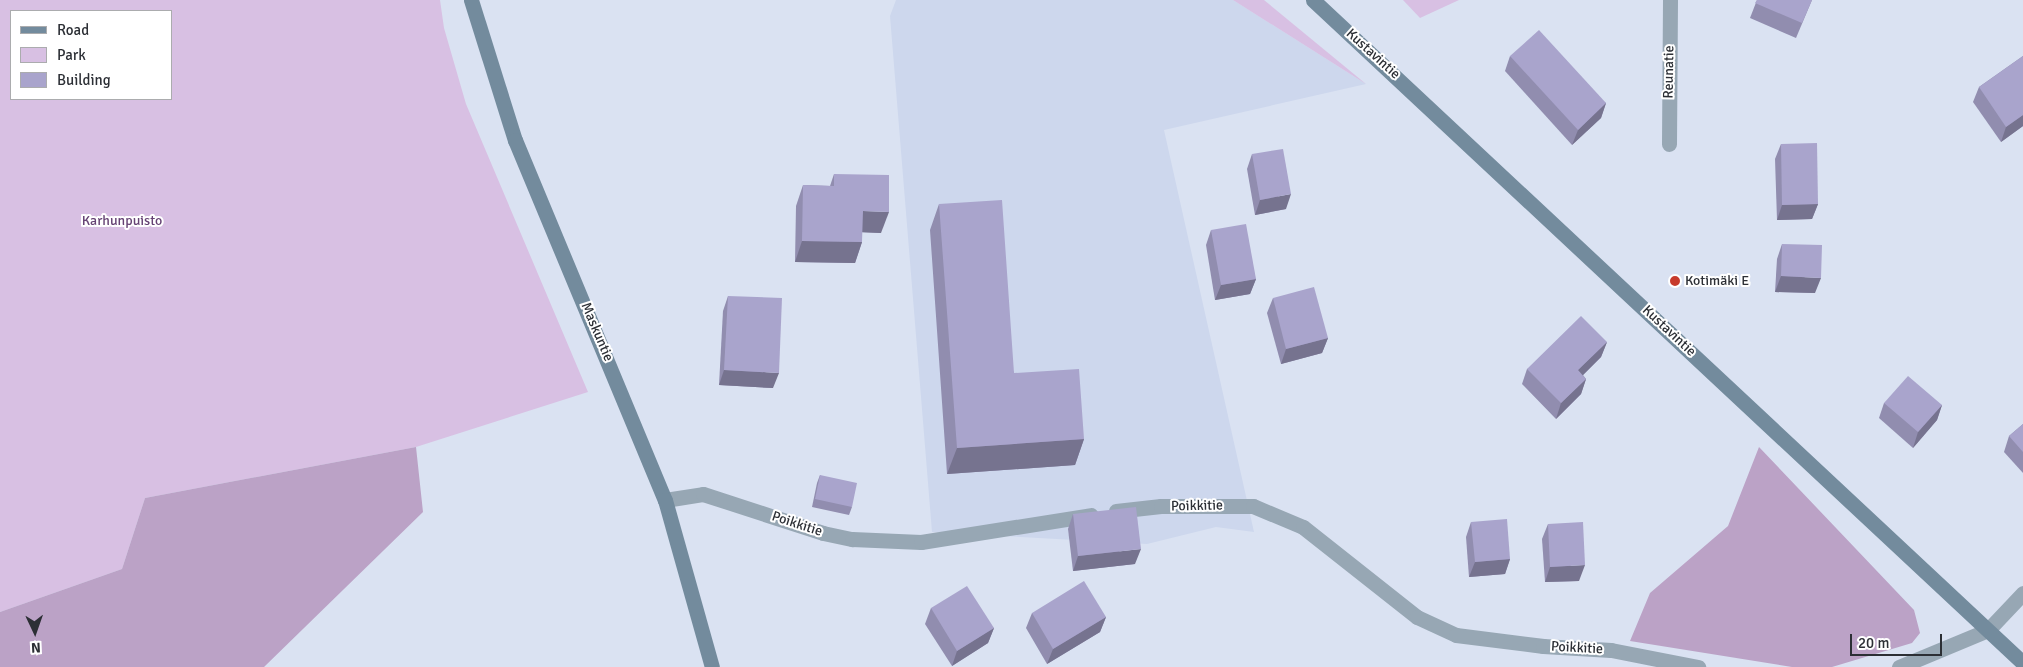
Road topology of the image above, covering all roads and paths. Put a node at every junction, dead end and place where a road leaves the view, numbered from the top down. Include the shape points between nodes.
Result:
1 (471, 0) edge
2 (1313, 0) edge
3 (1670, 0) edge
4 (1669, 144) dead end
5 (665, 500) junction
6 (2023, 593) edge
7 (1988, 630) junction
8 (2023, 663) edge
9 (712, 667) edge
10 (1698, 667) edge
11 (1899, 667) edge

1 - 5 main road, Maskuntie via 516,140
2 - 7 main road, Kustavintie
3 - 4 street, Reunatie
5 - 9 main road, Maskuntie
5 - 10 street, Poikkitie via 703,494 823,534 852,539 921,542 1135,508 1252,506 1303,527 1417,617 1456,635 1543,646 1611,650
6 - 7 street
7 - 8 main road, Kustavintie
7 - 11 street

